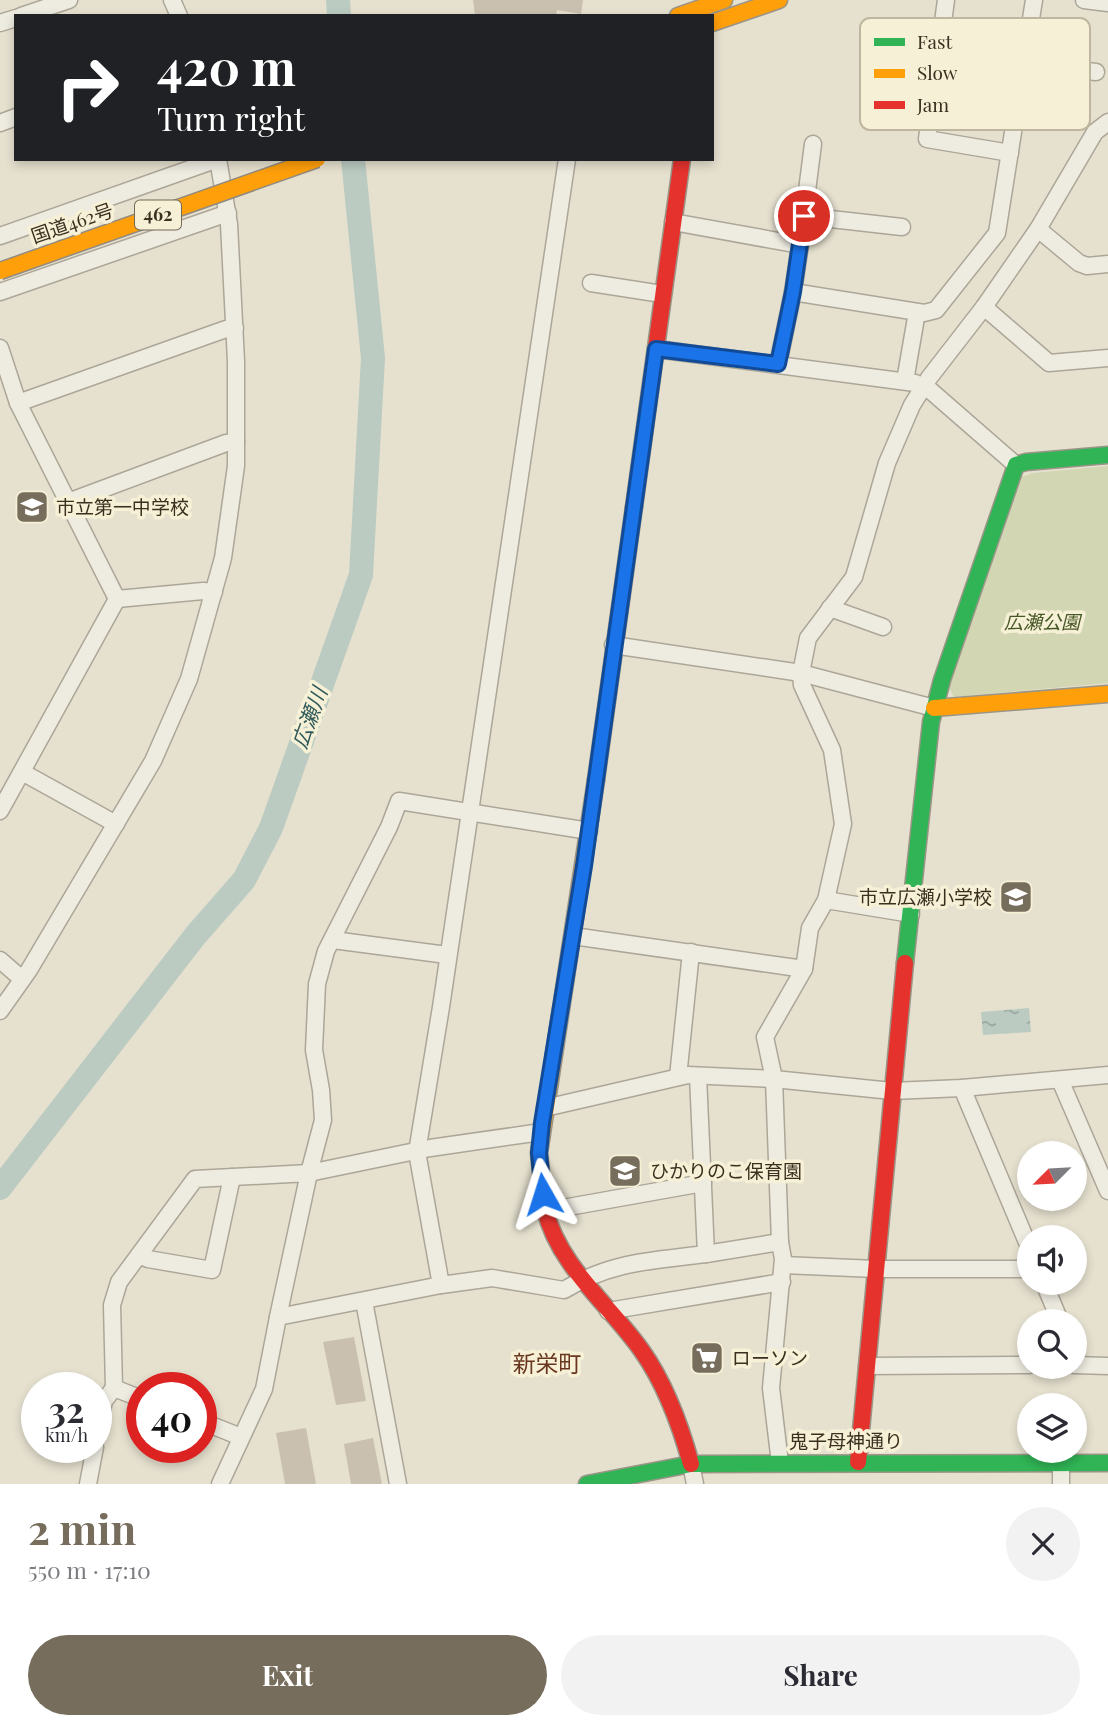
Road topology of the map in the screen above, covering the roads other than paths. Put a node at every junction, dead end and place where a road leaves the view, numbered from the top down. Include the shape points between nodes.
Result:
1 (69, 0) edge
2 (724, 0) edge
3 (779, 0) edge
4 (946, 0) edge
5 (1034, 0) edge
6 (1084, 0) edge
7 (1108, 4) edge
8 (705, 7) edge
9 (27, 14) edge
10 (684, 14) edge
11 (944, 18) edge
12 (1031, 18) edge
13 (714, 22) edge
14 (1090, 71) edge
15 (1096, 72) dead end
16 (1108, 122) edge
17 (928, 130) edge
18 (1014, 130) edge
19 (813, 144) dead end
20 (1010, 153) junction
21 (212, 161) edge
22 (218, 161) edge
23 (272, 161) edge
24 (311, 161) edge
25 (567, 161) edge
26 (682, 161) edge
27 (228, 213) junction
28 (804, 216) junction
29 (673, 222) junction
30 (902, 227) dead end
31 (1038, 229) junction
32 (0, 236) edge
33 (800, 245) junction
34 (0, 257) edge
35 (1108, 264) edge
36 (0, 271) edge
37 (591, 283) dead end
38 (0, 292) edge
39 (793, 292) junction
40 (663, 294) junction
41 (984, 307) junction
42 (918, 312) junction
43 (235, 328) junction
44 (0, 348) edge
45 (656, 349) junction
46 (1108, 358) edge
47 (778, 364) junction
48 (905, 381) junction
49 (923, 386) junction
50 (18, 403) junction
51 (236, 442) junction
52 (1108, 455) edge
53 (1016, 465) junction
54 (68, 502) junction
55 (214, 592) junction
56 (117, 599) junction
57 (830, 608) junction
58 (883, 627) dead end
59 (613, 645) junction
60 (801, 673) junction
61 (1108, 694) edge
62 (934, 708) junction
63 (22, 772) junction
64 (0, 811) edge
65 (468, 811) junction
66 (116, 824) junction
67 (589, 831) junction
68 (826, 900) junction
69 (911, 914) junction
70 (573, 936) junction
71 (333, 940) junction
72 (691, 952) junction
73 (447, 955) junction
74 (0, 960) edge
75 (804, 969) junction
76 (22, 979) junction
77 (0, 1011) edge
78 (1108, 1075) edge
79 (698, 1076) junction
80 (678, 1077) junction
81 (774, 1079) junction
82 (1060, 1080) junction
83 (962, 1088) junction
84 (892, 1091) junction
85 (545, 1108) junction
86 (541, 1132) junction
87 (417, 1152) junction
88 (309, 1173) junction
89 (232, 1177) junction
90 (703, 1183) junction
91 (1108, 1191) edge
92 (546, 1211) junction
93 (1020, 1225) edge
94 (780, 1242) junction
95 (706, 1254) junction
96 (139, 1255) junction
97 (783, 1265) junction
98 (876, 1269) junction
99 (1017, 1269) edge
100 (583, 1279) junction
101 (782, 1282) junction
102 (441, 1285) junction
103 (364, 1301) junction
104 (608, 1311) junction
105 (278, 1317) junction
106 (1087, 1363) edge
107 (1017, 1365) edge
108 (867, 1366) junction
109 (1108, 1366) edge
110 (114, 1388) junction
111 (112, 1391) edge
112 (126, 1393) edge
113 (217, 1427) edge
114 (241, 1437) junction
115 (858, 1462) junction
116 (92, 1463) edge
117 (780, 1463) junction
118 (1017, 1463) edge
119 (1060, 1463) edge
120 (1087, 1463) edge
121 (1108, 1463) edge
122 (691, 1464) junction
123 (88, 1484) edge
124 (220, 1484) edge
125 (398, 1484) edge
126 (587, 1484) edge
127 (695, 1484) edge
128 (1061, 1484) edge

1 - 9 street
2 - 8 main road
3 - 13 main road
4 - 11 street
5 - 12 street
6 - 7 street
8 - 10 main road
14 - 15 street
16 - 31 street via 1095,131
17 - 20 street via 927,139
18 - 20 street
19 - 28 street
20 - 42 street via 997,233 936,310
21 - 32 street
22 - 27 street
23 - 34 main road, 国道462号 / 462
24 - 36 main road, 国道462号 / 462, bridge
25 - 65 street
26 - 29 main road
27 - 38 street
27 - 43 street
28 - 30 street
28 - 33 street
29 - 33 street
29 - 40 main road
31 - 35 street via 1079,263
31 - 41 street
33 - 39 street
37 - 40 street
39 - 42 street
39 - 47 street
40 - 45 main road
41 - 46 street via 1049,363
41 - 49 street
42 - 48 street
43 - 50 street
43 - 51 street
44 - 50 street
45 - 47 street
45 - 59 main road
47 - 48 street
48 - 49 street
49 - 53 street
49 - 57 street via 887,463 855,576
50 - 54 street
51 - 54 street
51 - 55 street via 229,527
52 - 53 main road
53 - 62 main road
54 - 56 street
55 - 56 street
55 - 66 street via 189,679 153,761
56 - 63 street
57 - 58 street
57 - 60 street via 808,638
59 - 60 street
59 - 67 main road
60 - 62 street
60 - 68 street via 802,685 832,750 843,824
61 - 62 main road
62 - 69 main road
63 - 64 street
63 - 66 street
65 - 67 street
65 - 71 street via 399,801
65 - 73 street
66 - 76 street
67 - 70 main road
68 - 69 street
68 - 75 street via 810,928
69 - 84 main road
70 - 72 street
70 - 85 main road
71 - 73 street
71 - 88 street via 316,991 314,1050 323,1119
72 - 75 street
72 - 80 street
73 - 87 street
74 - 76 street
75 - 81 street via 765,1037
76 - 77 street
78 - 82 street
79 - 80 street
79 - 81 street
79 - 90 street
80 - 85 street
81 - 84 street
81 - 94 street
82 - 83 street
82 - 91 street
83 - 84 street
83 - 93 street
84 - 98 main road
85 - 86 main road
86 - 87 street
86 - 92 main road via 540,1176
87 - 88 street
87 - 102 street
88 - 89 street
88 - 105 street
89 - 96 street via 195,1179
89 - 96 street via 212,1270
90 - 92 street
90 - 95 street
92 - 100 main road via 557,1241
94 - 95 street
94 - 97 street
95 - 100 street via 617,1265
96 - 110 street via 119,1282 112,1305
97 - 98 street
97 - 101 street
98 - 99 street
98 - 108 main road
100 - 102 street via 564,1290 492,1278
100 - 104 main road
101 - 104 street
101 - 117 street via 771,1388
102 - 103 street
103 - 105 street
103 - 125 street
104 - 122 main road via 642,1352 663,1387
105 - 114 street via 264,1389
106 - 109 street
107 - 108 street
108 - 115 main road
110 - 111 street
110 - 112 street
113 - 114 street
114 - 124 street
115 - 117 main road, 鬼子母神通り
115 - 118 main road, 鬼子母神通り
116 - 123 street
117 - 122 main road, 鬼子母神通り
119 - 128 street
120 - 121 main road, 鬼子母神通り
122 - 126 main road, 鬼子母神通り
122 - 127 street

